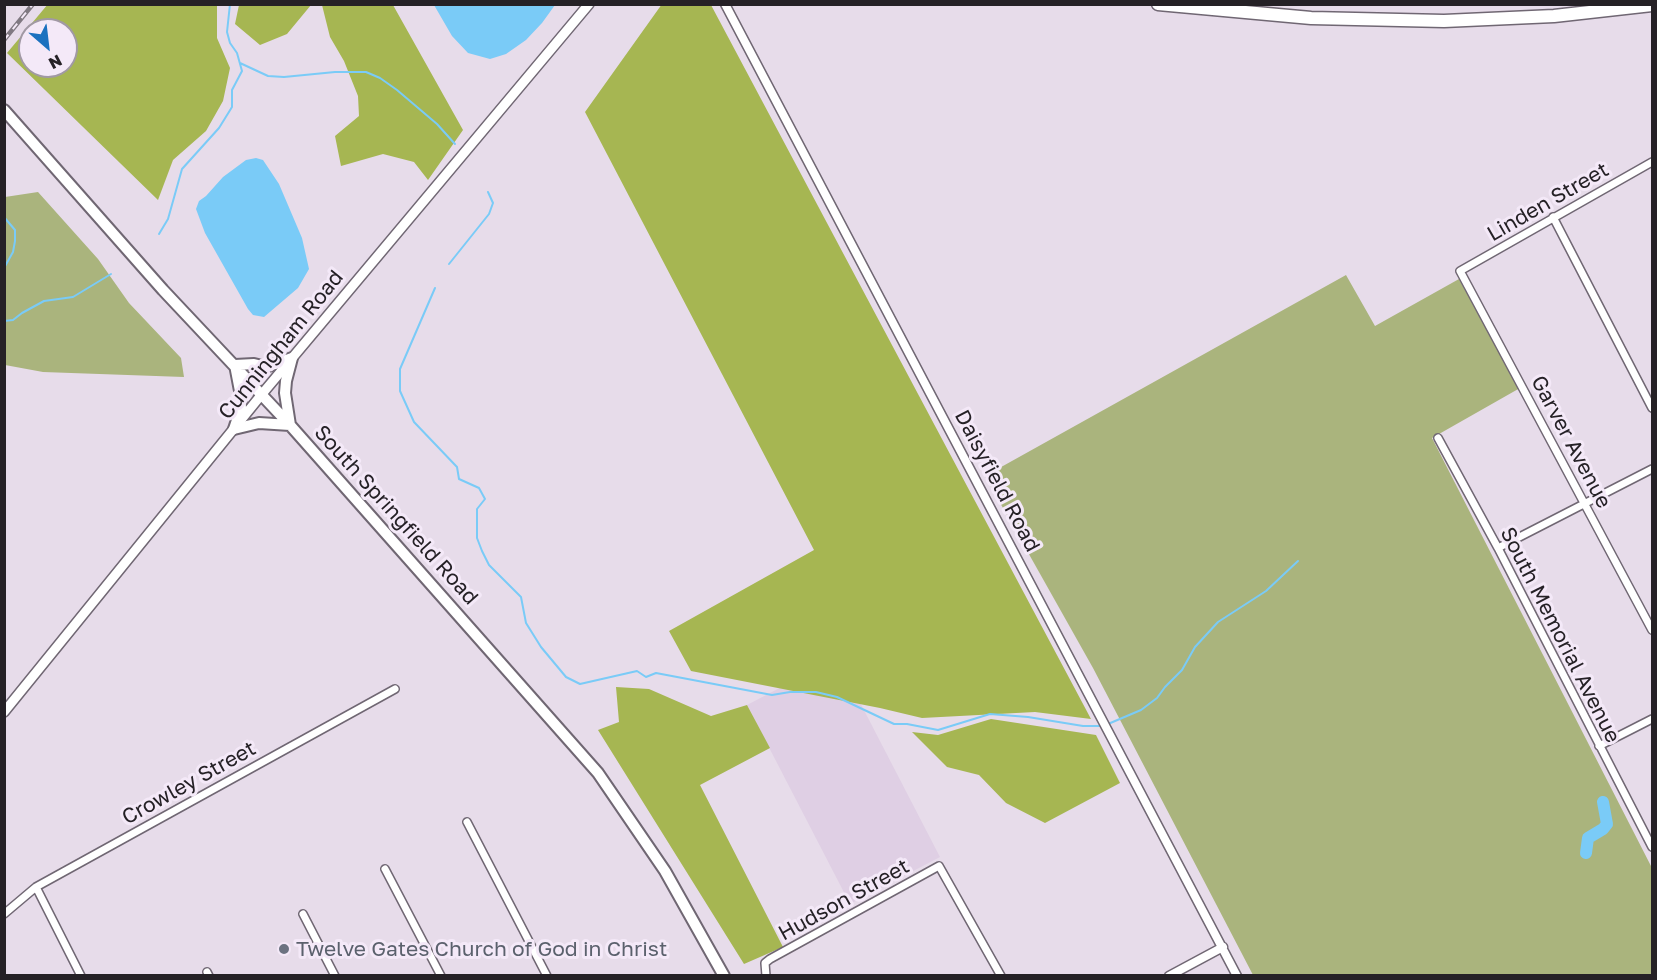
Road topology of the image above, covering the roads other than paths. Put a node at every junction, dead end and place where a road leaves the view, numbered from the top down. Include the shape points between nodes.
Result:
1 (589, 4) edge
2 (725, 4) edge
3 (1158, 4) edge
4 (1653, 5) edge
5 (4, 110) edge
6 (1651, 165) edge
7 (1553, 217) junction
8 (1460, 271) joint
9 (292, 358) junction
10 (235, 365) junction
11 (262, 394) junction
12 (1653, 408) edge
13 (290, 425) junction
14 (234, 429) junction
15 (1438, 438) dead end
16 (1653, 469) edge
17 (1586, 503) junction
18 (1498, 548) junction
19 (1653, 630) edge
20 (395, 689) dead end
21 (4, 712) edge
22 (1653, 719) edge
23 (1599, 746) junction
24 (467, 822) dead end
25 (1653, 847) edge
26 (385, 869) dead end
27 (36, 887) junction
28 (4, 914) edge
29 (303, 914) dead end
30 (1223, 947) junction
31 (81, 975) edge
32 (335, 975) edge
33 (441, 975) edge
34 (547, 975) edge
35 (723, 975) edge
36 (766, 975) edge
37 (1001, 975) edge
38 (1169, 975) edge
39 (1238, 975) edge

1 - 9 main road, Cunningham Road
2 - 30 street, Daisyfield Road
3 - 4 highway via 1311,18 1444,21 1554,16
5 - 10 main road, South Springfield Road via 163,290
6 - 7 street, Linden Street
7 - 8 street, Linden Street
7 - 12 street
8 - 17 street, Garver Avenue
9 - 10 main road via 266,367
9 - 11 main road, Cunningham Road
9 - 13 main road via 285,393
10 - 11 main road, South Springfield Road
10 - 14 main road via 241,408
11 - 13 main road, South Springfield Road
11 - 14 main road, Cunningham Road
13 - 14 main road via 259,423
13 - 35 main road, South Springfield Road via 598,773 665,871
14 - 21 main road, Cunningham Road
15 - 18 street, South Memorial Avenue
16 - 17 street
17 - 18 street
17 - 19 street, Garver Avenue
18 - 23 street, South Memorial Avenue
20 - 27 street, Crowley Street
22 - 23 street
23 - 25 street, South Memorial Avenue
24 - 34 street
26 - 33 street
27 - 28 street, Crowley Street
27 - 31 street
29 - 32 street
30 - 38 street
30 - 39 street, Daisyfield Road
36 - 37 street, Hudson Street via 765,963 939,866

